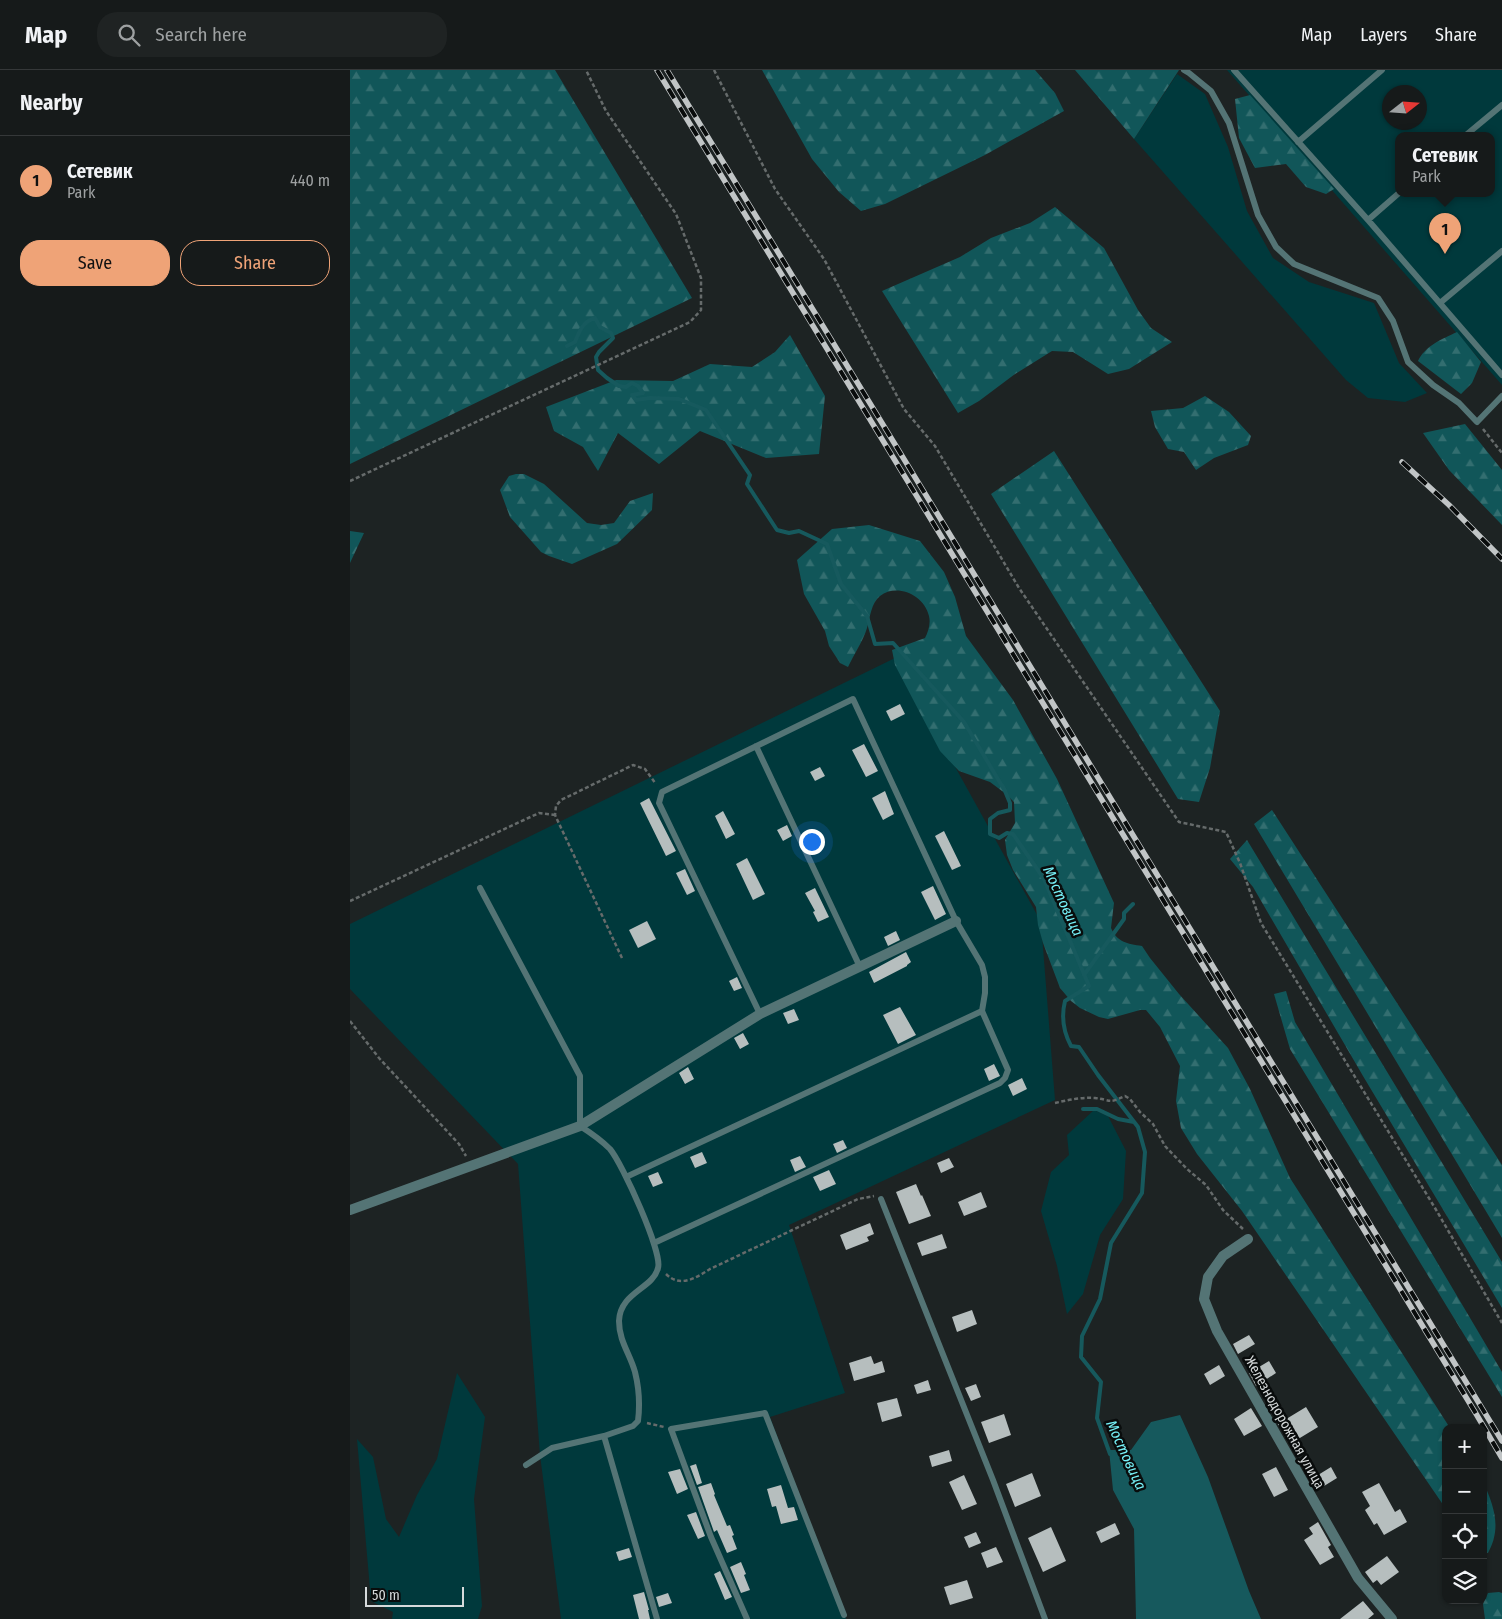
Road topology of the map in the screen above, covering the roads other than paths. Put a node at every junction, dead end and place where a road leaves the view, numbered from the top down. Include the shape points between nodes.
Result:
1 (1184, 70) edge
2 (1234, 70) edge
3 (1382, 70) edge
4 (1502, 105) edge
5 (1470, 132) edge
6 (1298, 142) junction
7 (1395, 196) edge
8 (1368, 220) junction
9 (1502, 251) edge
10 (1440, 303) junction
11 (1502, 374) edge
12 (1502, 396) edge
13 (756, 746) junction
14 (480, 888) dead end
15 (956, 921) junction
16 (860, 967) junction
17 (982, 1011) junction
18 (760, 1014) junction
19 (580, 1126) junction
20 (626, 1177) junction
21 (881, 1199) road end
22 (350, 1210) edge
23 (1248, 1239) road end
24 (654, 1243) junction
25 (604, 1436) junction
26 (526, 1465) dead end
27 (844, 1615) dead end
28 (657, 1619) edge
29 (747, 1619) edge
30 (1045, 1619) edge
31 (1392, 1619) edge

1 - 12 lane via 1211,91 1229,123 1258,215 1276,246 1294,264 1378,298 1393,321 1408,362 1459,403 1477,422
2 - 6 lane
3 - 6 lane
4 - 5 lane
6 - 8 lane
7 - 8 lane
8 - 10 lane
9 - 10 lane
10 - 11 lane
13 - 15 lane via 852,699
13 - 16 lane
13 - 18 lane via 662,792 659,803
14 - 19 lane via 580,1076
15 - 16 street
15 - 17 lane via 982,965 985,992
16 - 18 street
17 - 20 lane
17 - 24 lane via 1008,1070 1000,1083
18 - 19 street
19 - 20 lane via 611,1151
19 - 22 street
20 - 24 lane
21 - 30 lane via 990,1471
23 - 31 street, Железнодорожная улица via 1223,1256 1208,1278 1204,1299 1218,1331 1358,1578
24 - 25 lane via 659,1267 654,1277 627,1300 619,1313 619,1332 634,1372 640,1406 638,1421 633,1426
25 - 26 lane via 552,1448
25 - 28 lane
27 - 29 lane via 765,1413 671,1429 711,1538

